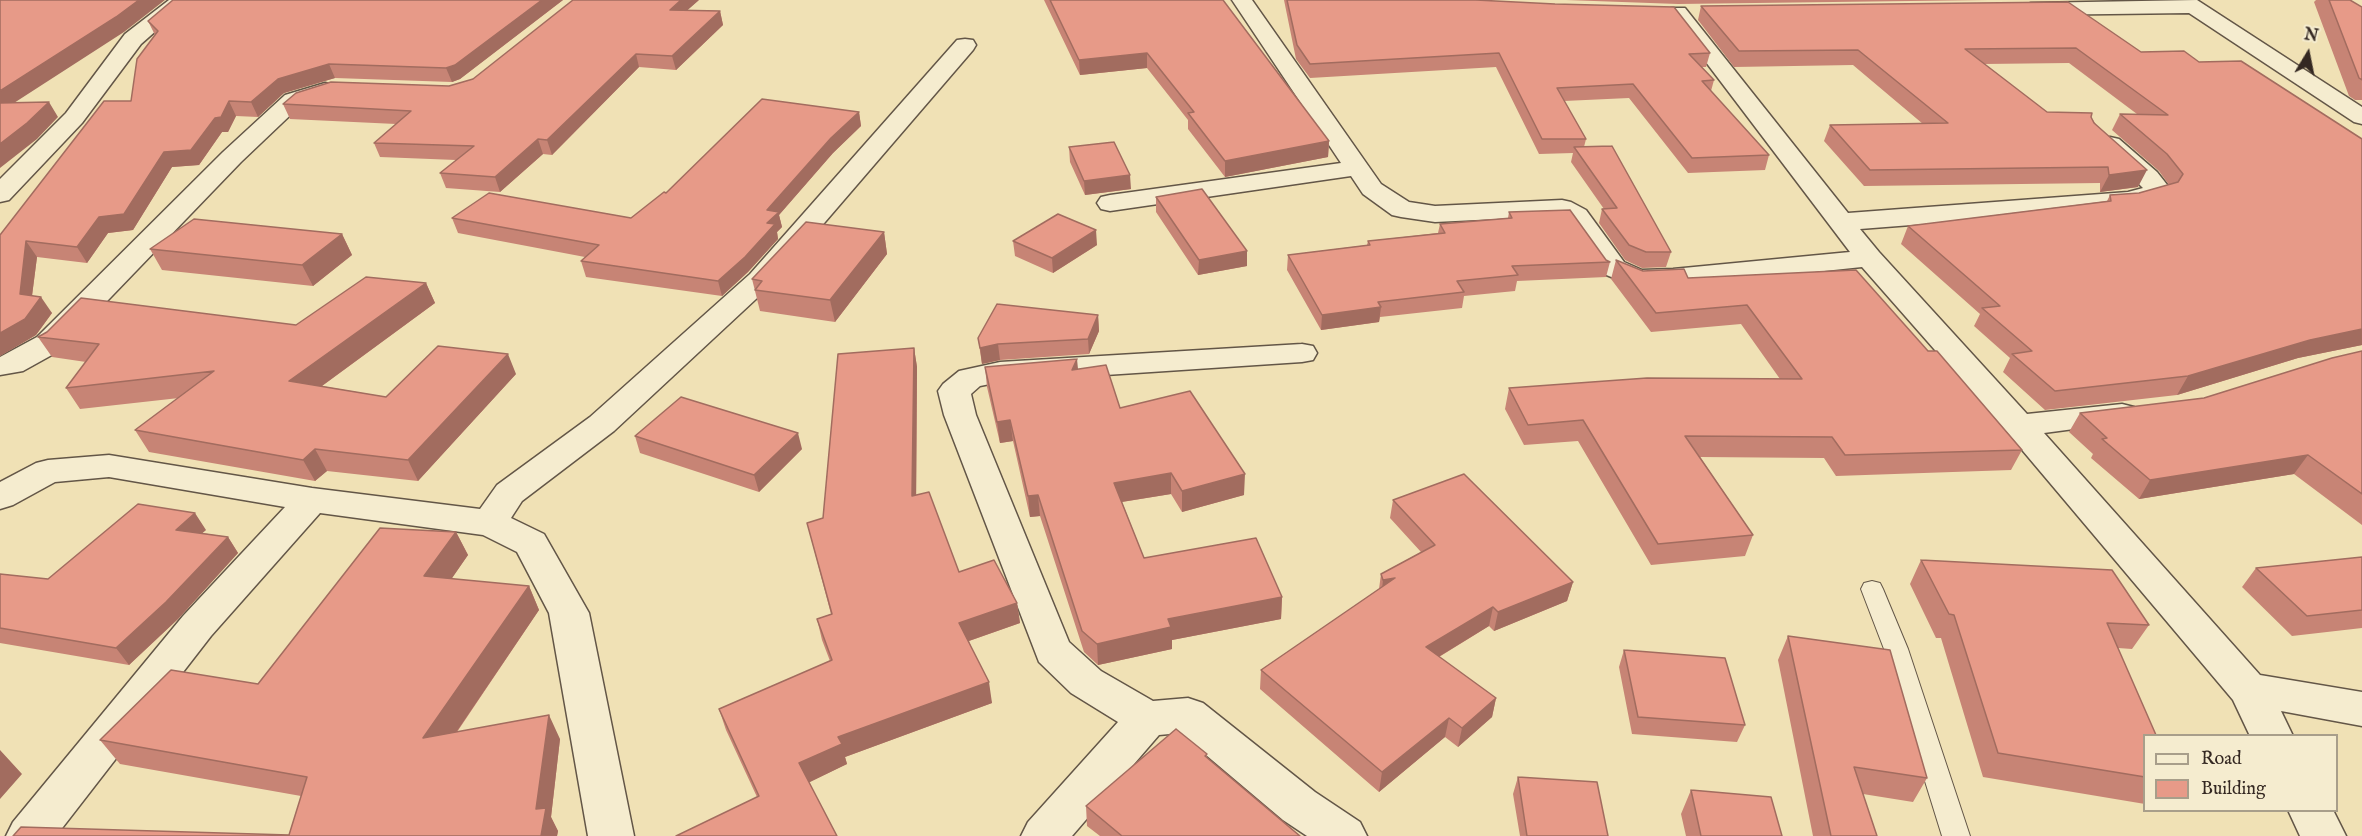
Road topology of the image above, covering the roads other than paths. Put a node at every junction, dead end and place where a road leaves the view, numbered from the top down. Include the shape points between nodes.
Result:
1 (181, 0) edge
2 (1242, 0) edge
3 (2189, 4) edge
4 (2007, 9) edge
5 (1679, 11) edge
6 (965, 45) dead end
7 (348, 87) edge
8 (2362, 117) edge
9 (2097, 132) edge
10 (1357, 168) junction
11 (0, 194) edge
12 (1110, 203) dead end
13 (1841, 222) junction
14 (1869, 258) junction
15 (1302, 353) dead end
16 (0, 366) edge
17 (2146, 411) edge
18 (2019, 425) junction
19 (0, 497) edge
20 (312, 501) junction
21 (490, 523) junction
22 (1872, 589) dead end
23 (2248, 689) junction
24 (2362, 709) edge
25 (1146, 719) junction
26 (2270, 734) edge
27 (2311, 812) edge
28 (28, 836) edge
29 (611, 836) edge
30 (1044, 836) edge
31 (1344, 836) edge
32 (1956, 836) edge
33 (2323, 836) edge

1 - 11 street via 134,39 74,118
2 - 10 street
3 - 4 street
3 - 8 street
5 - 13 street
6 - 21 street via 759,280 602,424 509,493
7 - 16 street via 293,100 48,344 12,364
9 - 13 street via 2159,191 2130,200
10 - 12 street
10 - 14 street via 1372,189 1401,209 1435,214 1562,208 1577,216 1614,268 1638,279
13 - 14 street
14 - 18 street
15 - 25 street via 1000,372 970,378 954,391 1053,651 1086,682
17 - 18 street
18 - 23 street
19 - 20 street via 48,471 109,466
20 - 21 street
20 - 28 street via 197,626
21 - 29 street via 531,543 569,613
22 - 32 lane via 1896,649
23 - 24 street
23 - 26 street
25 - 30 street
25 - 31 street via 1188,715 1299,806
27 - 33 street

